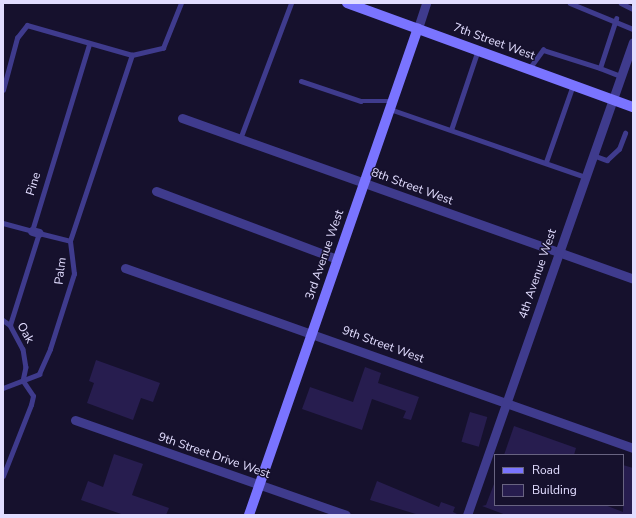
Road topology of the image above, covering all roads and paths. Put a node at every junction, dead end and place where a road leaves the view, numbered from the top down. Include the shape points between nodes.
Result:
1 (181, 3) edge
2 (291, 3) edge
3 (347, 3) edge
4 (426, 3) edge
5 (570, 3) edge
6 (621, 3) edge
7 (633, 9) edge
8 (616, 19) junction
9 (418, 28) junction
10 (633, 29) edge
11 (633, 42) edge
12 (89, 44) junction
13 (478, 50) junction
14 (132, 55) junction
15 (600, 68) junction
16 (529, 69) junction
17 (621, 76) junction
18 (301, 81) dead end
19 (573, 85) junction
20 (3, 90) edge
21 (613, 99) junction
22 (391, 105) junction
23 (633, 107) edge
24 (182, 118) dead end
25 (451, 130) junction
26 (624, 133) dead end
27 (240, 139) junction
28 (593, 154) junction
29 (546, 162) junction
30 (585, 176) junction
31 (364, 182) junction
32 (156, 191) dead end
33 (3, 223) edge
34 (36, 232) junction
35 (70, 241) junction
36 (558, 252) junction
37 (337, 259) junction
38 (125, 268) dead end
39 (633, 279) edge
40 (3, 320) edge
41 (10, 325) junction
42 (312, 333) junction
43 (23, 381) junction
44 (4, 386) edge
45 (506, 402) junction
46 (75, 420) dead end
47 (633, 448) edge
48 (4, 470) edge
49 (3, 476) edge
50 (259, 484) junction
51 (249, 515) edge
52 (346, 515) edge
53 (467, 515) edge

1 - 14 lane via 163,48
2 - 27 lane
3 - 9 street, 7th Street West
4 - 9 street, 3rd Avenue West
5 - 8 lane
6 - 7 lane
8 - 10 lane
8 - 15 lane
9 - 13 street, 7th Street West
9 - 22 street, 3rd Avenue West
11 - 17 street, 4th Avenue West
12 - 14 lane
12 - 20 lane via 34,24 21,30
12 - 34 lane, Pine
13 - 16 street, 7th Street West
13 - 25 lane
14 - 35 lane, Palm
15 - 16 lane via 543,50
15 - 17 lane
16 - 19 street, 7th Street West
17 - 21 street, 4th Avenue West
18 - 22 lane via 362,101
19 - 21 street, 7th Street West
19 - 29 lane
21 - 23 street, 7th Street West
21 - 28 street, 4th Avenue West
22 - 25 lane
22 - 31 street, 3rd Avenue West
24 - 27 street, 8th Street West
25 - 29 lane
26 - 28 lane via 619,149 607,160
27 - 31 street, 8th Street West
28 - 30 street, 4th Avenue West
29 - 30 lane
30 - 36 street, 4th Avenue West
31 - 36 street, 8th Street West
31 - 37 street, 3rd Avenue West
32 - 37 street
33 - 34 lane
34 - 35 lane
34 - 41 lane, Pine
35 - 43 lane, Palm via 74,274 59,324 39,374
36 - 39 street, 8th Street West
36 - 45 street, 4th Avenue West
37 - 42 street, 3rd Avenue West
38 - 42 street, 9th Street West
40 - 41 lane, Oak
41 - 43 lane, Oak via 25,355
42 - 45 street, 9th Street West
42 - 50 street, 3rd Avenue West
43 - 44 lane, Palm
43 - 48 lane via 33,396
45 - 47 street, 9th Street West
45 - 53 street, 4th Avenue West
46 - 50 street, 9th Street Drive West
48 - 49 lane
50 - 51 street, 3rd Avenue West
50 - 52 street, 9th Street Drive West

